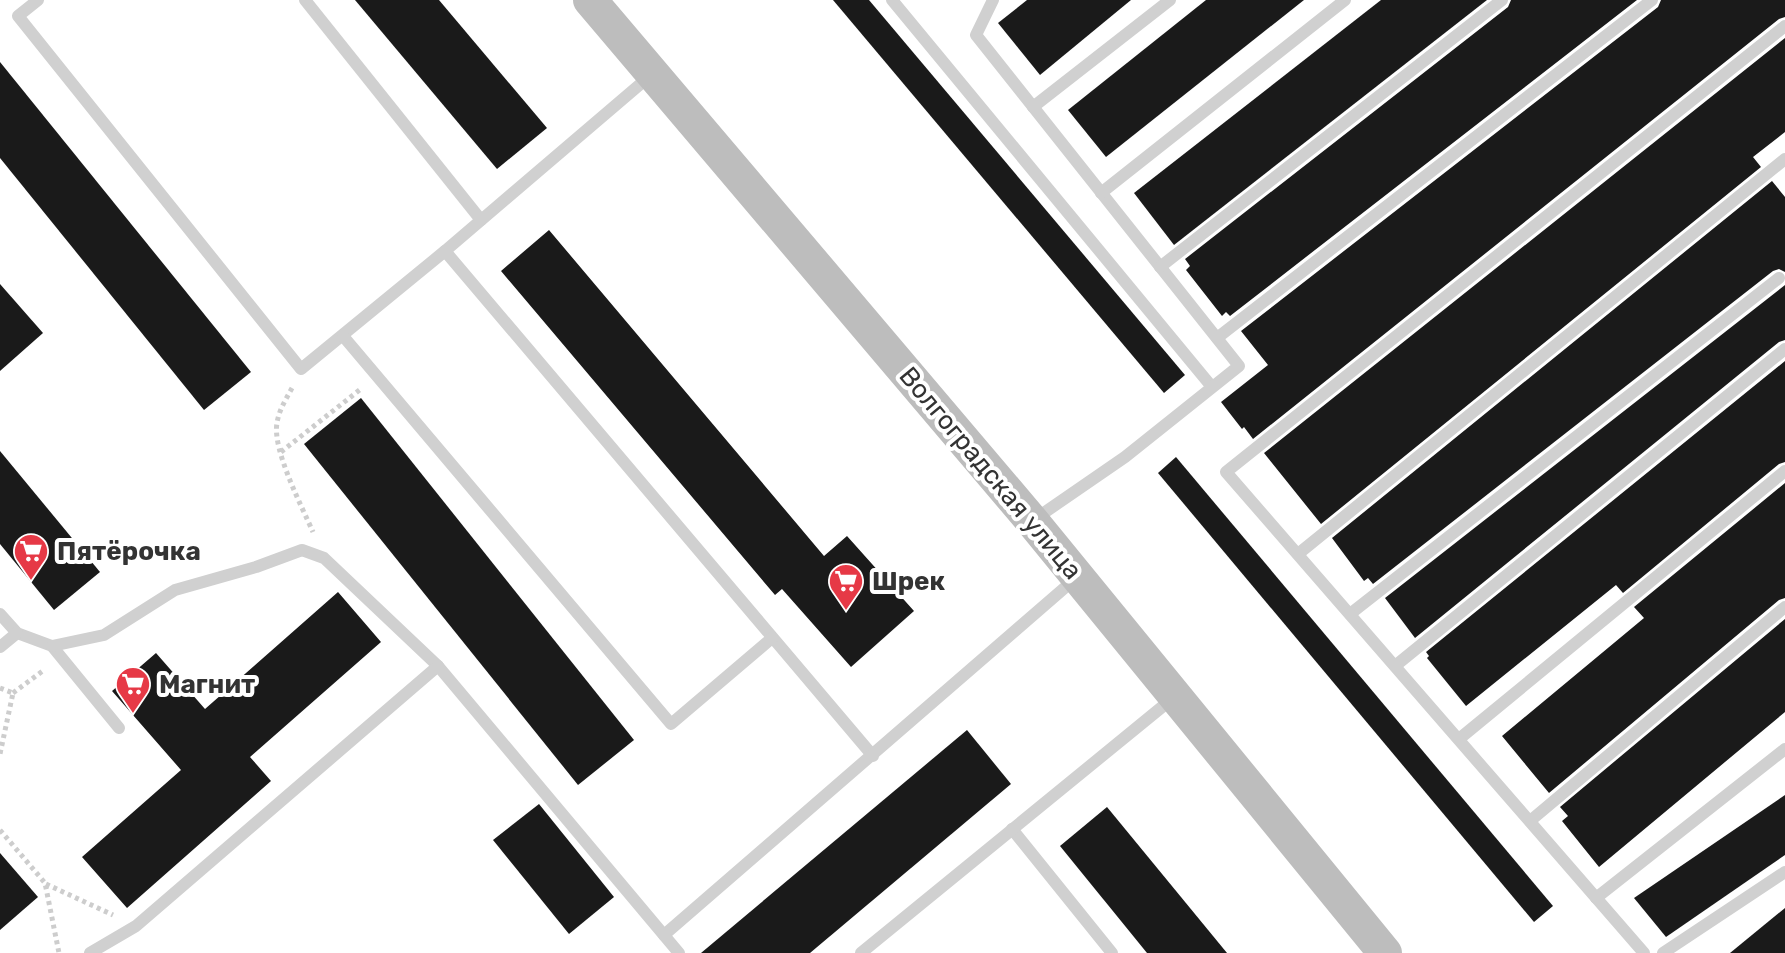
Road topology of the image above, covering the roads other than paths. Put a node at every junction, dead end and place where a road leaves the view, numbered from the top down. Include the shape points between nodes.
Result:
1 (38, 0) edge
2 (305, 0) edge
3 (590, 0) edge
4 (892, 0) edge
5 (993, 0) edge
6 (1170, 0) edge
7 (1345, 0) edge
8 (1502, 0) edge
9 (1652, 0) edge
10 (1785, 26) edge
11 (653, 74) junction
12 (1033, 107) junction
13 (1785, 159) edge
14 (1101, 193) junction
15 (481, 220) junction
16 (445, 251) junction
17 (1160, 267) junction
18 (1779, 278) dead end
19 (343, 336) junction
20 (1217, 338) junction
21 (1785, 349) edge
22 (1212, 387) junction
23 (1785, 471) edge
24 (1032, 521) junction
25 (1298, 554) junction
26 (1078, 576) junction
27 (1785, 607) edge
28 (0, 614) edge
29 (1350, 614) junction
30 (17, 633) junction
31 (772, 638) junction
32 (52, 646) junction
33 (0, 647) edge
34 (438, 666) junction
35 (1395, 666) junction
36 (1176, 696) junction
37 (119, 728) dead end
38 (1459, 739) junction
39 (1785, 749) edge
40 (873, 756) junction
41 (1530, 821) junction
42 (1012, 829) junction
43 (1785, 872) edge
44 (1596, 898) junction
45 (664, 935) junction
46 (90, 953) edge
47 (679, 953) edge
48 (861, 953) edge
49 (1112, 953) edge
50 (1385, 953) edge
51 (1644, 953) edge
52 (1663, 953) edge

1 - 19 lane via 18,16 301,369
2 - 15 lane
3 - 11 main road, Волгоградская улица
4 - 22 lane
5 - 12 lane via 976,35
6 - 12 lane
7 - 14 lane
8 - 17 lane
9 - 20 lane
10 - 25 lane via 1226,472
11 - 15 lane
11 - 24 main road, Волгоградская улица
12 - 14 lane
13 - 25 lane
14 - 17 lane
15 - 16 lane
16 - 19 lane
16 - 31 lane
17 - 20 lane
18 - 29 lane
19 - 31 lane via 671,724
20 - 22 lane via 1239,366
21 - 35 lane
22 - 24 lane via 1125,457
23 - 38 lane
24 - 26 main road, Волгоградская улица
25 - 29 lane
26 - 36 main road, Волгоградская улица
26 - 40 lane
27 - 41 lane
28 - 30 lane
29 - 35 lane
30 - 32 lane
30 - 33 lane
31 - 40 lane
32 - 34 lane via 104,635 175,590 302,550 324,558
32 - 37 lane
34 - 45 lane
34 - 46 lane via 136,926
35 - 38 lane
36 - 42 lane
36 - 50 main road, Волгоградская улица
38 - 41 lane
39 - 44 lane
40 - 45 lane
41 - 44 lane
42 - 48 lane
42 - 49 lane
43 - 52 lane
44 - 51 lane
45 - 47 lane

